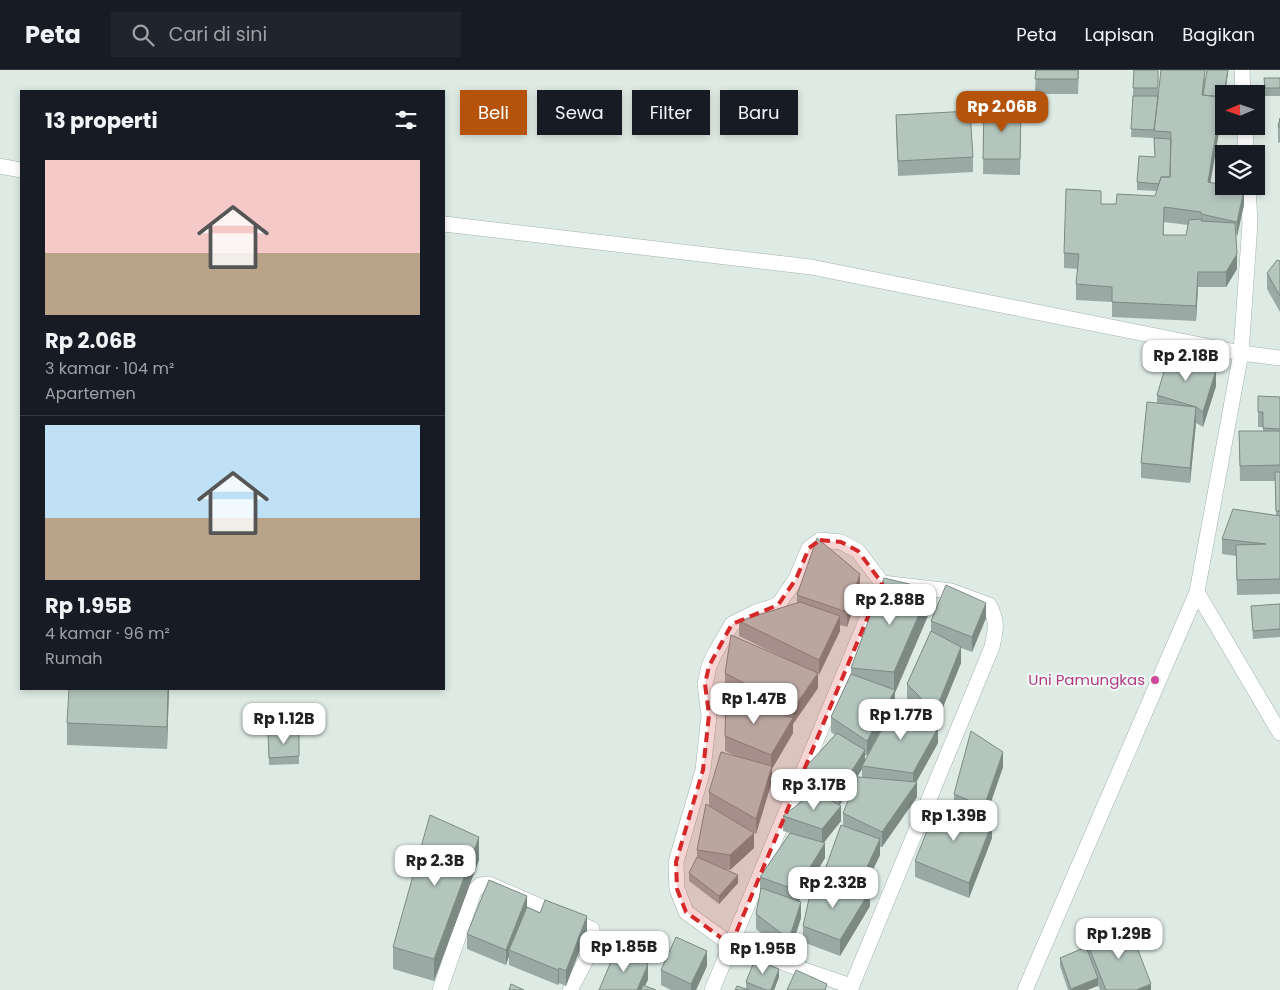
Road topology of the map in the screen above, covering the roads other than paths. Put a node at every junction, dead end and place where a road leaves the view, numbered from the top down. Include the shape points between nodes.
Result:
1 (1242, 70) edge
2 (1243, 85) edge
3 (0, 166) edge
4 (20, 170) edge
5 (1248, 195) edge
6 (445, 224) edge
7 (1241, 353) junction
8 (1280, 358) edge
9 (882, 583) junction
10 (1197, 592) junction
11 (1280, 734) edge
12 (730, 945) junction
13 (850, 988) edge
14 (440, 990) edge
15 (570, 990) edge
16 (712, 990) edge
17 (1025, 990) edge

1 - 2 street
3 - 4 street
5 - 7 street via 1250,223
6 - 7 street via 810,267
7 - 8 street
7 - 10 street
9 - 12 street
9 - 12 street via 858,551 841,542 820,540 809,548 796,579 778,605 732,624 714,652 704,684 708,715 703,770 676,862 677,889 686,912
9 - 13 street via 951,591 989,605 996,626 992,647
10 - 11 street
10 - 17 street
12 - 13 street
12 - 16 street
14 - 15 street via 474,892 480,885 489,884 592,929 587,959

